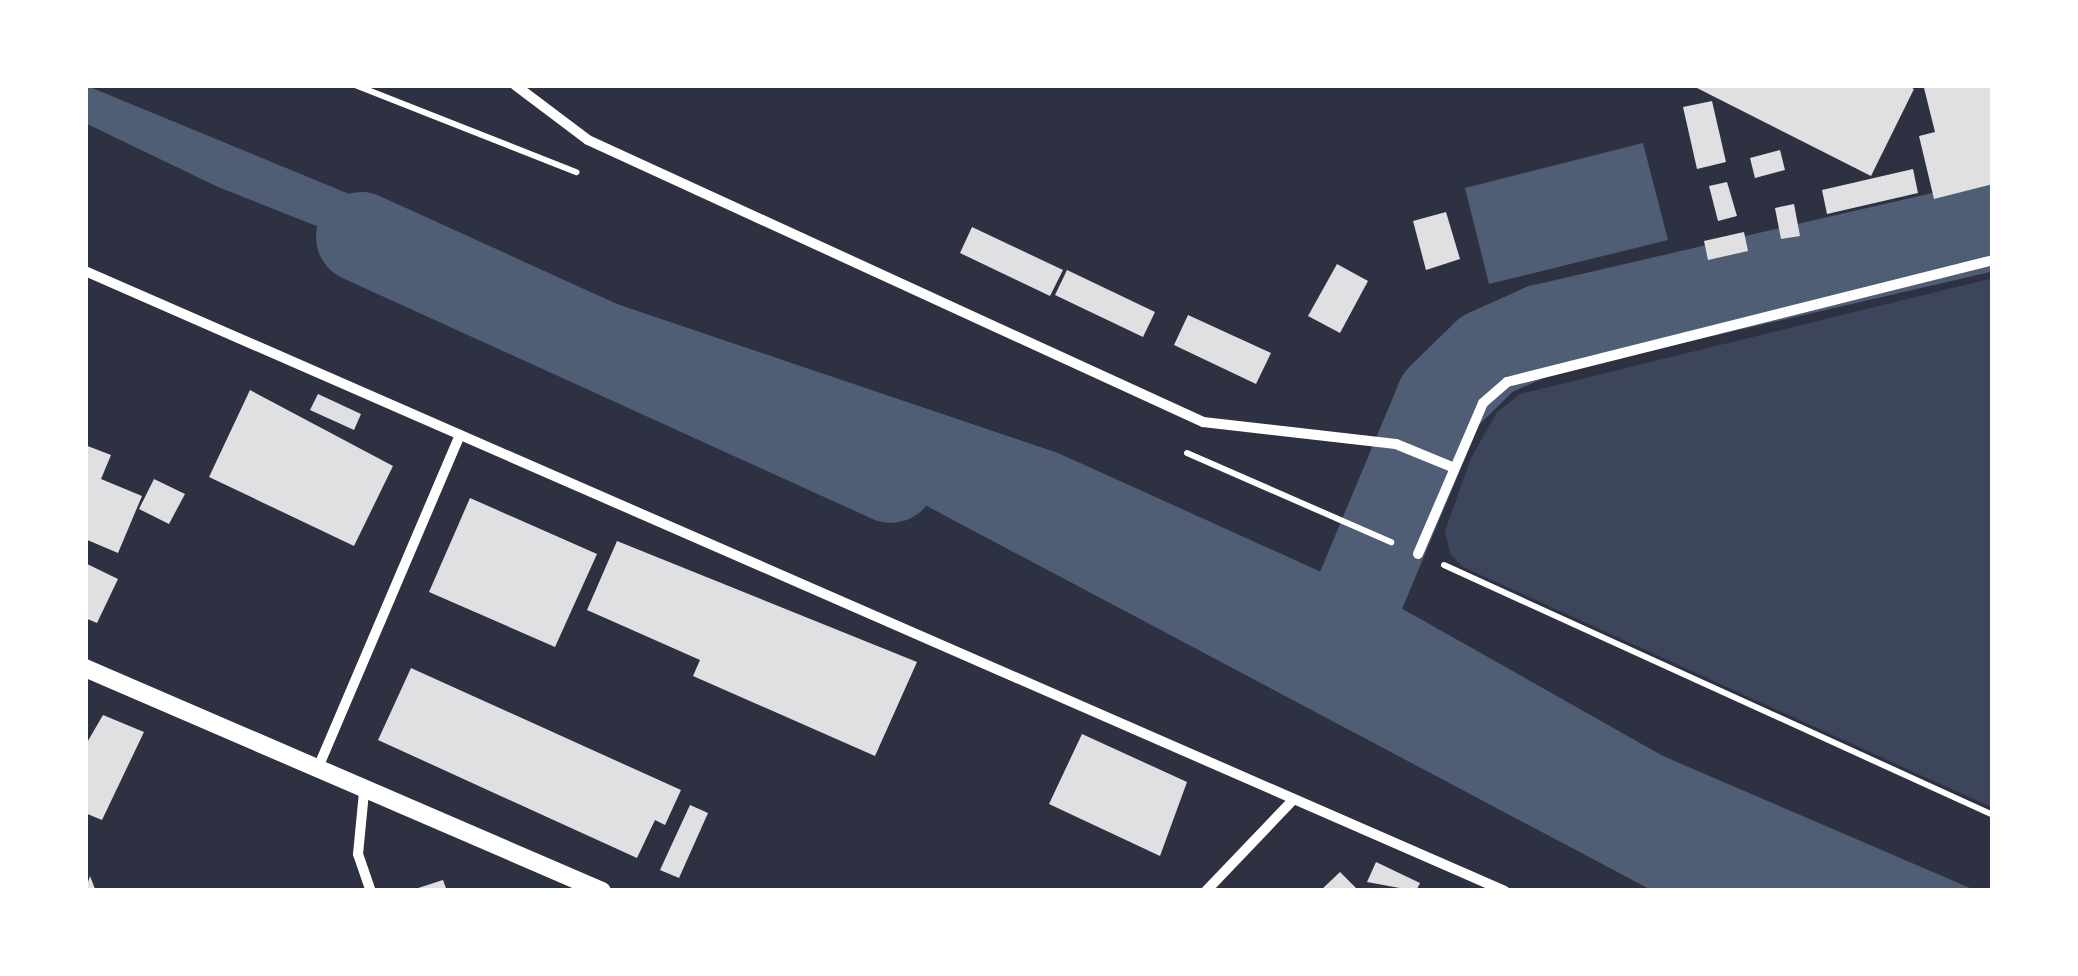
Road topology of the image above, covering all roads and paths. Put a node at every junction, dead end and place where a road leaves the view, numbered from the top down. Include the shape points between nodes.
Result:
1 (355, 85) edge
2 (515, 85) edge
3 (597, 181) dead end
4 (1993, 260) edge
5 (85, 271) edge
6 (460, 435) junction
7 (1182, 451) dead end
8 (1452, 467) junction
9 (1418, 554) junction
10 (85, 668) edge
11 (317, 770) junction
12 (364, 792) junction
13 (1293, 800) junction
14 (1993, 816) edge
15 (371, 891) edge
16 (602, 891) edge
17 (1206, 891) edge
18 (1505, 891) edge

1 - 3 path
2 - 8 street via 588,140 1203,422 1396,444
4 - 8 street via 1546,367 1482,403
5 - 6 street
6 - 11 street
6 - 13 street
7 - 9 path
8 - 9 street
9 - 14 path
10 - 11 street
11 - 12 street
12 - 15 street via 358,854
12 - 16 street
13 - 17 street
13 - 18 street

